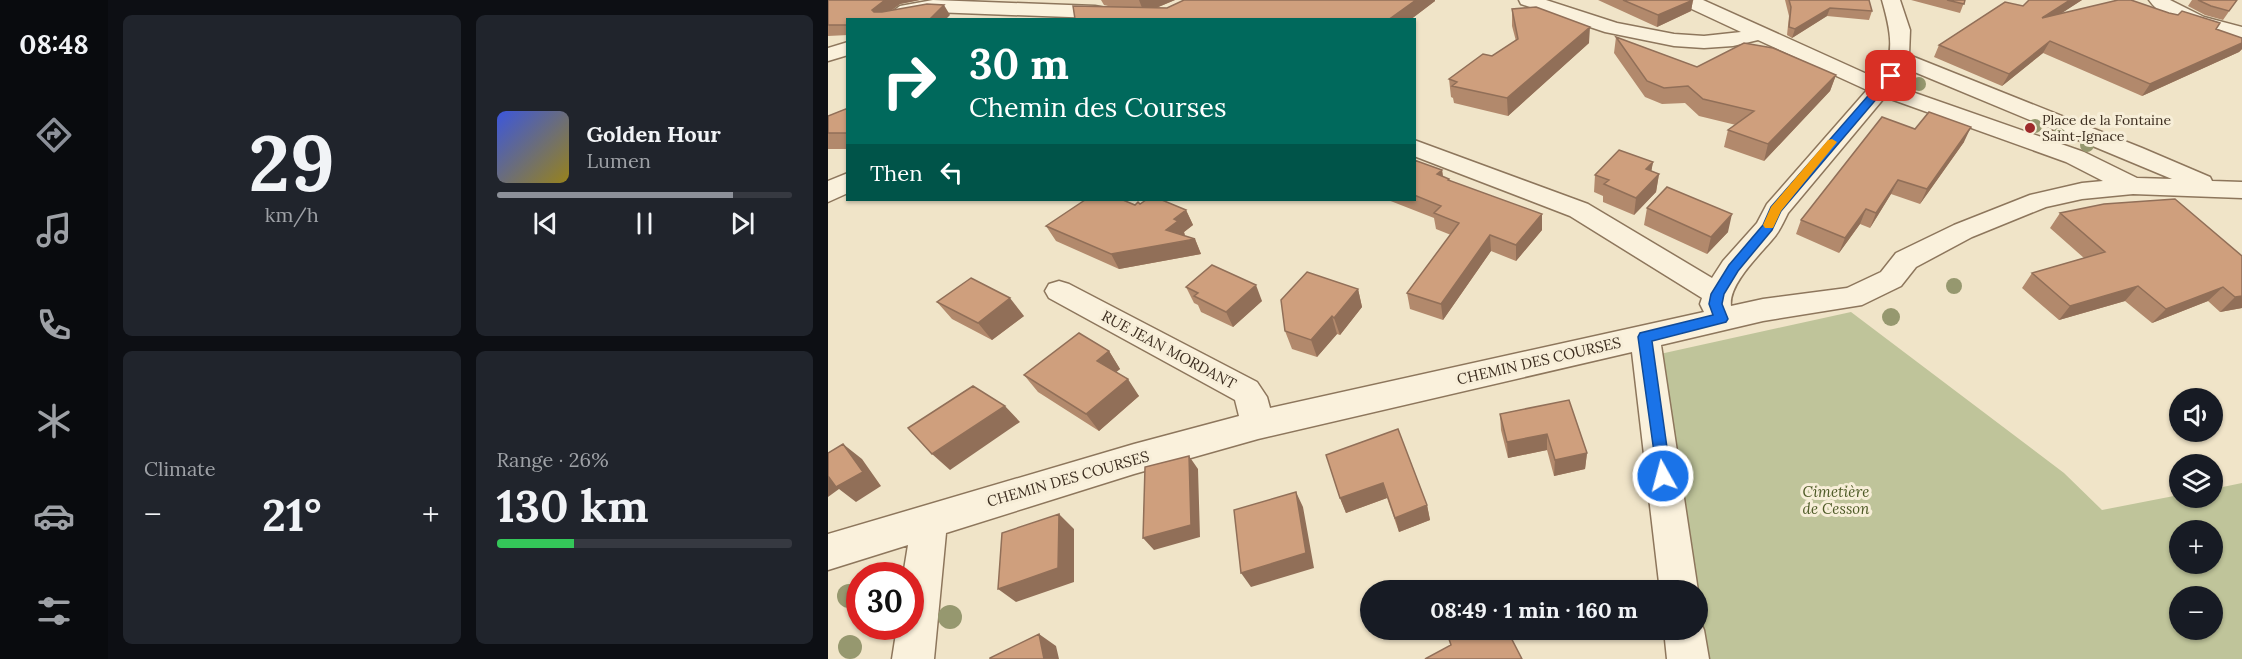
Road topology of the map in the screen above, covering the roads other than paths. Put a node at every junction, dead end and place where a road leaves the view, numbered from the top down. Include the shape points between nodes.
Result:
1 (1528, 0) edge
2 (1688, 0) edge
3 (1891, 0) edge
4 (2158, 0) edge
5 (893, 18) edge
6 (1128, 18) edge
7 (1760, 33) junction
8 (2242, 33) edge
9 (846, 49) edge
10 (828, 55) edge
11 (1899, 58) junction
12 (1882, 89) junction
13 (1416, 148) edge
14 (846, 182) edge
15 (2133, 186) junction
16 (2215, 189) junction
17 (2242, 190) edge
18 (828, 193) edge
19 (1059, 291) dead end
20 (1719, 306) junction
21 (1645, 337) junction
22 (1258, 425) junction
23 (928, 521) junction
24 (828, 552) edge
25 (1678, 580) edge
26 (1685, 640) edge
27 (912, 659) edge
28 (1688, 659) edge

1 - 7 street via 1633,34 1719,42 1743,40
2 - 7 street
3 - 11 street via 1903,36
4 - 8 street via 2177,13
5 - 6 street via 907,10 933,6 1095,12
7 - 12 street
9 - 10 street
11 - 12 street
11 - 16 street
12 - 15 street via 2075,157
12 - 20 street via 1776,210 1768,227 1733,268
13 - 20 street via 1579,210
14 - 18 street
15 - 16 street, CHEMIN DES COURSES
15 - 20 street, CHEMIN DES COURSES via 2082,191 2039,201 1906,260 1891,279 1852,298 1763,310
16 - 17 street, CHEMIN DES COURSES
19 - 22 street, RUE JEAN MORDANT via 1246,391
20 - 21 street, CHEMIN DES COURSES
21 - 22 street, CHEMIN DES COURSES
21 - 25 street
22 - 23 street, CHEMIN DES COURSES
23 - 24 street, CHEMIN DES COURSES
23 - 27 street
26 - 28 street

